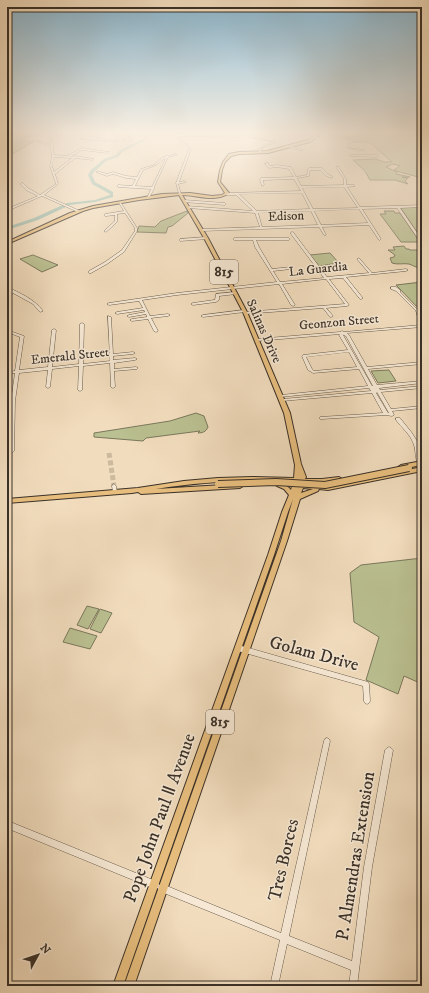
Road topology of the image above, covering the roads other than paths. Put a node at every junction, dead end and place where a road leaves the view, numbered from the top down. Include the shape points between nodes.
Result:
1 (55, 177) edge
2 (130, 177) edge
3 (159, 177) edge
4 (179, 177) edge
5 (220, 177) edge
6 (344, 177) edge
7 (138, 178) joint
8 (296, 178) joint
9 (186, 182) dead end
10 (177, 183) junction
11 (22, 184) dead end
12 (263, 185) dead end
13 (118, 186) dead end
14 (345, 186) junction
15 (354, 186) dead end
16 (133, 187) junction
17 (300, 187) junction
18 (154, 188) junction
19 (302, 192) junction
20 (43, 194) junction
21 (180, 194) junction
22 (226, 194) junction
23 (237, 194) junction
24 (148, 198) junction
25 (153, 198) junction
26 (184, 201) junction
27 (120, 203) junction
28 (225, 204) dead end
29 (422, 206) edge
30 (359, 207) junction
31 (398, 207) junction
32 (189, 209) junction
33 (311, 209) junction
34 (7, 210) edge
35 (79, 210) junction
36 (126, 212) junction
37 (256, 212) junction
38 (116, 214) junction
39 (106, 215) dead end
40 (370, 224) junction
41 (320, 225) junction
42 (261, 227) junction
43 (202, 230) junction
44 (105, 231) dead end
45 (292, 233) dead end
46 (325, 234) dead end
47 (206, 238) junction
48 (380, 238) dead end
49 (235, 239) dead end
50 (254, 239) junction
51 (288, 239) dead end
52 (180, 240) dead end
53 (422, 242) edge
54 (7, 243) edge
55 (359, 259) dead end
56 (291, 268) dead end
57 (271, 270) junction
58 (406, 270) dead end
59 (90, 272) dead end
60 (371, 274) junction
61 (343, 276) junction
62 (326, 278) junction
63 (279, 283) junction
64 (7, 288) edge
65 (233, 288) junction
66 (399, 291) dead end
67 (12, 292) junction
68 (235, 293) junction
69 (361, 298) dead end
70 (7, 299) edge
71 (140, 300) junction
72 (110, 304) dead end
73 (193, 304) dead end
74 (293, 304) dead end
75 (324, 307) junction
76 (145, 309) junction
77 (41, 311) dead end
78 (245, 312) junction
79 (418, 312) junction
80 (117, 313) dead end
81 (147, 313) junction
82 (168, 315) dead end
83 (129, 316) dead end
84 (203, 316) dead end
85 (331, 316) dead end
86 (422, 316) edge
87 (109, 317) dead end
88 (150, 318) junction
89 (132, 320) dead end
90 (82, 324) dead end
91 (422, 325) edge
92 (422, 329) edge
93 (54, 330) dead end
94 (7, 331) edge
95 (156, 331) dead end
96 (342, 334) junction
97 (347, 335) junction
98 (257, 341) junction
99 (350, 351) junction
100 (133, 353) dead end
101 (112, 355) junction
102 (135, 359) dead end
103 (112, 362) junction
104 (422, 363) edge
105 (81, 365) junction
106 (136, 368) dead end
107 (359, 368) junction
108 (366, 368) junction
109 (50, 369) junction
110 (112, 370) junction
111 (17, 372) junction
112 (7, 373) edge
113 (422, 382) edge
114 (48, 387) dead end
115 (113, 387) dead end
116 (422, 387) edge
117 (372, 389) junction
118 (378, 389) junction
119 (80, 390) dead end
120 (282, 398) junction
121 (422, 407) edge
122 (391, 410) junction
123 (386, 414) junction
124 (322, 418) dead end
125 (398, 419) dead end
126 (10, 427) edge
127 (12, 451) dead end
128 (421, 465) edge
129 (326, 481) junction
130 (276, 483) junction
131 (299, 483) junction
132 (328, 488) junction
133 (134, 490) junction
134 (295, 496) junction
135 (7, 501) edge
136 (241, 649) junction
137 (368, 701) dead end
138 (327, 741) dead end
139 (389, 750) dead end
140 (7, 826) edge
141 (158, 886) junction
142 (283, 937) junction
143 (356, 968) junction
144 (118, 986) edge
145 (129, 986) edge
146 (274, 986) edge
147 (353, 986) edge

1 - 20 street via 57,184
2 - 7 street
3 - 18 street
4 - 10 street
5 - 22 main road via 219,182
6 - 14 street
7 - 16 street
8 - 12 street via 262,179
8 - 17 street
9 - 10 street
10 - 21 street
11 - 20 street via 27,189
13 - 16 street
14 - 15 street
14 - 17 street
14 - 30 street
16 - 18 street
17 - 19 street
18 - 24 street
19 - 23 street
19 - 33 street
20 - 34 street
20 - 35 street
21 - 22 main road via 216,197
21 - 25 main road
21 - 26 main road, Salinas Drive / 815
22 - 23 street
23 - 37 street
24 - 25 main road
24 - 27 main road
25 - 26 main road
26 - 28 street
26 - 32 main road, Salinas Drive / 815
27 - 35 main road
27 - 36 street
29 - 31 street
30 - 31 street
30 - 33 street
30 - 40 street
31 - 53 street
32 - 37 street
32 - 43 main road, Salinas Drive / 815
33 - 37 street
33 - 41 street
35 - 54 main road via 25,237
36 - 38 street
36 - 59 street via 136,228 126,248
37 - 42 street
38 - 39 street
38 - 44 street via 116,221
40 - 41 street, Edison
40 - 48 street
41 - 42 street, Edison
41 - 46 street
42 - 43 street, Edison
43 - 47 main road, Salinas Drive / 815
45 - 62 street
47 - 52 street
47 - 65 main road, Salinas Drive / 815
49 - 50 street
50 - 51 street
50 - 57 street
55 - 60 street
56 - 57 street
57 - 63 street
58 - 60 street, La Guardia
60 - 61 street, La Guardia
61 - 62 street, La Guardia
61 - 69 street
62 - 63 street, La Guardia
62 - 75 street via 346,305
63 - 65 street, La Guardia
63 - 74 street
64 - 67 street
65 - 68 main road, Salinas Drive / 815
65 - 71 street, La Guardia
66 - 79 street
67 - 70 street
67 - 77 street via 22,295
68 - 73 street via 217,295 215,301
68 - 78 main road, Salinas Drive / 815
71 - 72 street, La Guardia
71 - 76 street
75 - 78 street
75 - 85 street
76 - 80 street
76 - 81 street
78 - 84 street
78 - 98 main road, Salinas Drive / 815
79 - 86 street
79 - 91 street
81 - 83 street
81 - 88 street
82 - 88 street
87 - 101 street
88 - 89 street
88 - 95 street
90 - 105 street
91 - 96 street, Geonzon Street
92 - 97 street, Geonzon Street
93 - 109 street
94 - 111 street via 22,336
96 - 97 street, Geonzon Street
96 - 98 street, Geonzon Street
96 - 99 street
97 - 108 street
98 - 120 main road, Salinas Drive / 815
99 - 107 street
99 - 107 street via 304,356 313,372
100 - 101 street
101 - 103 street
102 - 103 street, Emerald Street
103 - 105 street, Emerald Street
103 - 110 street
104 - 108 street
105 - 109 street, Emerald Street
105 - 119 street
106 - 110 street
107 - 117 street
108 - 118 street
109 - 111 street, Emerald Street
109 - 114 street
110 - 115 street
111 - 112 street, Emerald Street
111 - 126 street
113 - 118 street
116 - 118 street
117 - 118 street
117 - 120 street
117 - 123 street
118 - 122 street
120 - 131 main road, Salinas Drive / 815 via 298,464
121 - 122 street
122 - 123 street via 392,415
123 - 124 street
125 - 128 street via 414,440
126 - 127 street
128 - 129 main road
128 - 132 main road
128 - 133 main road, bridge via 325,485 276,482
129 - 131 main road
129 - 132 main road via 324,484
130 - 131 main road
130 - 133 main road via 156,492
130 - 134 main road
131 - 132 main road
131 - 134 main road, Pope John Paul Ⅱ Avenue / 815
132 - 134 main road
133 - 135 main road via 115,489
134 - 136 main road, Pope John Paul Ⅱ Avenue / 815
136 - 137 street, Golam Drive via 366,684
136 - 141 main road, Pope John Paul Ⅱ Avenue / 815
138 - 142 street, Tres Borces
139 - 143 street, P. Almendras Extension via 368,867
140 - 141 street, P. Almendras Extension via 8,824
141 - 142 street, P. Almendras Extension
141 - 144 main road, Pope John Paul Ⅱ Avenue / 815
141 - 145 main road, Pope John Paul Ⅱ Avenue / 815
142 - 143 street, P. Almendras Extension
142 - 146 street, Tres Borces
143 - 147 street, P. Almendras Extension

